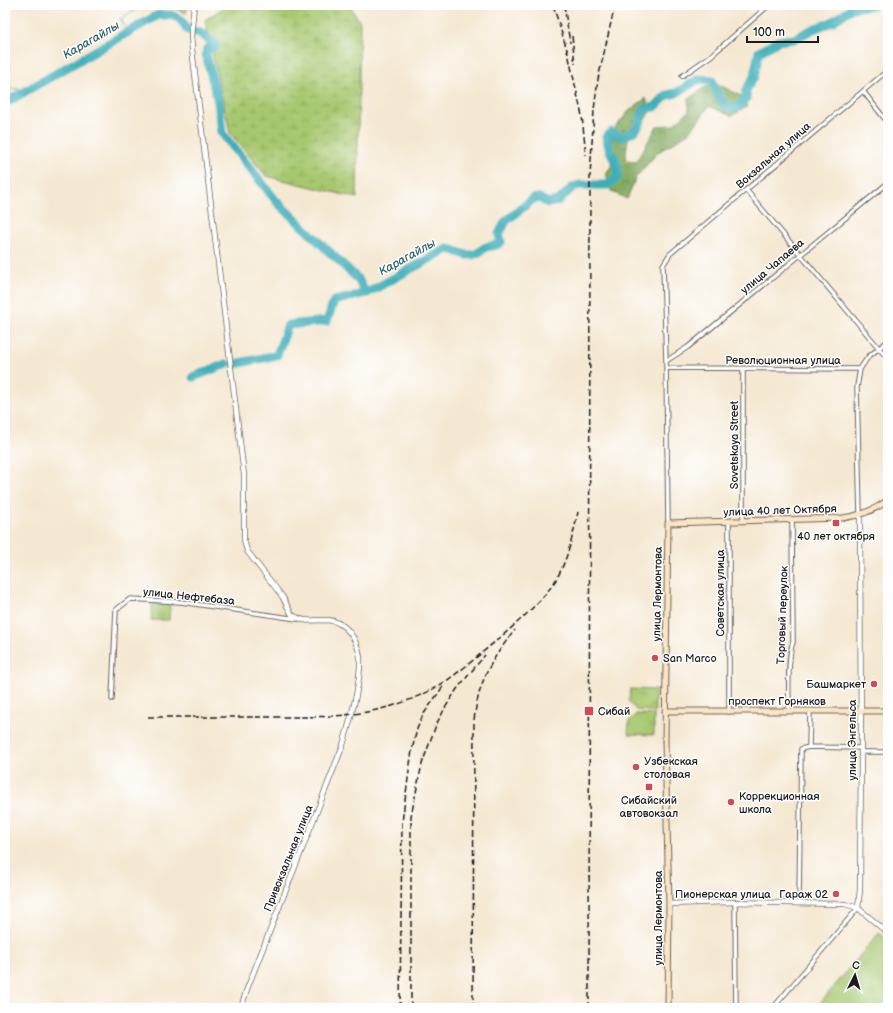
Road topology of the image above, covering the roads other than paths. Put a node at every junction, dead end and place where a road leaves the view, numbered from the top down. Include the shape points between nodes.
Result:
1 (194, 5) edge
2 (769, 5) edge
3 (888, 70) edge
4 (682, 76) dead end
5 (863, 91) junction
6 (888, 123) edge
7 (888, 183) edge
8 (747, 190) junction
9 (670, 254) joint
10 (801, 254) junction
11 (888, 341) edge
12 (879, 348) junction
13 (888, 359) edge
14 (666, 362) junction
15 (666, 368) junction
16 (743, 369) junction
17 (860, 369) junction
18 (888, 500) edge
19 (860, 516) junction
20 (792, 519) junction
21 (743, 521) junction
22 (729, 522) junction
23 (668, 523) junction
24 (304, 620) junction
25 (112, 699) dead end
26 (789, 711) junction
27 (810, 711) junction
28 (860, 711) junction
29 (888, 711) edge
30 (665, 712) junction
31 (730, 712) junction
32 (809, 747) junction
33 (861, 750) junction
34 (888, 752) edge
35 (735, 902) junction
36 (799, 903) junction
37 (669, 904) junction
38 (858, 908) junction
39 (888, 933) edge
40 (241, 1008) edge
41 (668, 1008) edge
42 (736, 1008) edge
43 (773, 1008) edge

1 - 24 street via 191,36 244,475 244,540 247,551 282,596 292,615
2 - 4 street via 712,55
3 - 5 street, Вокзальная улица
5 - 6 street
5 - 8 street, Вокзальная улица
7 - 10 street, улица Чапаева
8 - 9 street, Вокзальная улица
8 - 10 street
9 - 14 street, улица Лермонтова via 663,265
10 - 12 street
10 - 14 street, улица Чапаева via 688,347
11 - 12 street
12 - 13 street
12 - 17 street via 868,357
14 - 15 street, улица Лермонтова
15 - 16 street, Революционная улица
15 - 23 street, улица Лермонтова
16 - 17 street, Революционная улица
16 - 21 street, Sovetskaya Street
17 - 19 street, улица Энгельса via 857,387
18 - 19 main road, улица 40 лет Октября
19 - 20 main road, улица 40 лет Октября
19 - 28 street, улица Энгельса
20 - 21 main road, улица 40 лет Октября
20 - 26 street, Торговый переулок
21 - 22 main road, улица 40 лет Октября
22 - 23 main road, улица 40 лет Октября
22 - 31 street, Советская улица
23 - 30 main road, улица Лермонтова
24 - 25 street, улица Нефтебаза via 181,602 130,599 116,610
24 - 40 street, Привокзальная улица via 334,621 348,630 360,656 359,675 343,745 246,989
26 - 27 main road, проспект Горняков
26 - 31 main road, проспект Горняков
27 - 28 main road, проспект Горняков
27 - 32 street
28 - 29 main road, проспект Горняков
28 - 33 street, улица Энгельса
30 - 31 main road, проспект Горняков
30 - 37 main road, улица Лермонтова
32 - 33 street
32 - 36 street via 801,749
33 - 34 street
33 - 38 street, улица Энгельса
35 - 36 street, Пионерская улица
35 - 37 street, Пионерская улица
35 - 42 street
36 - 38 street, Пионерская улица via 845,904
37 - 41 main road, улица Лермонтова
38 - 39 street, Пионерская улица
38 - 43 street

